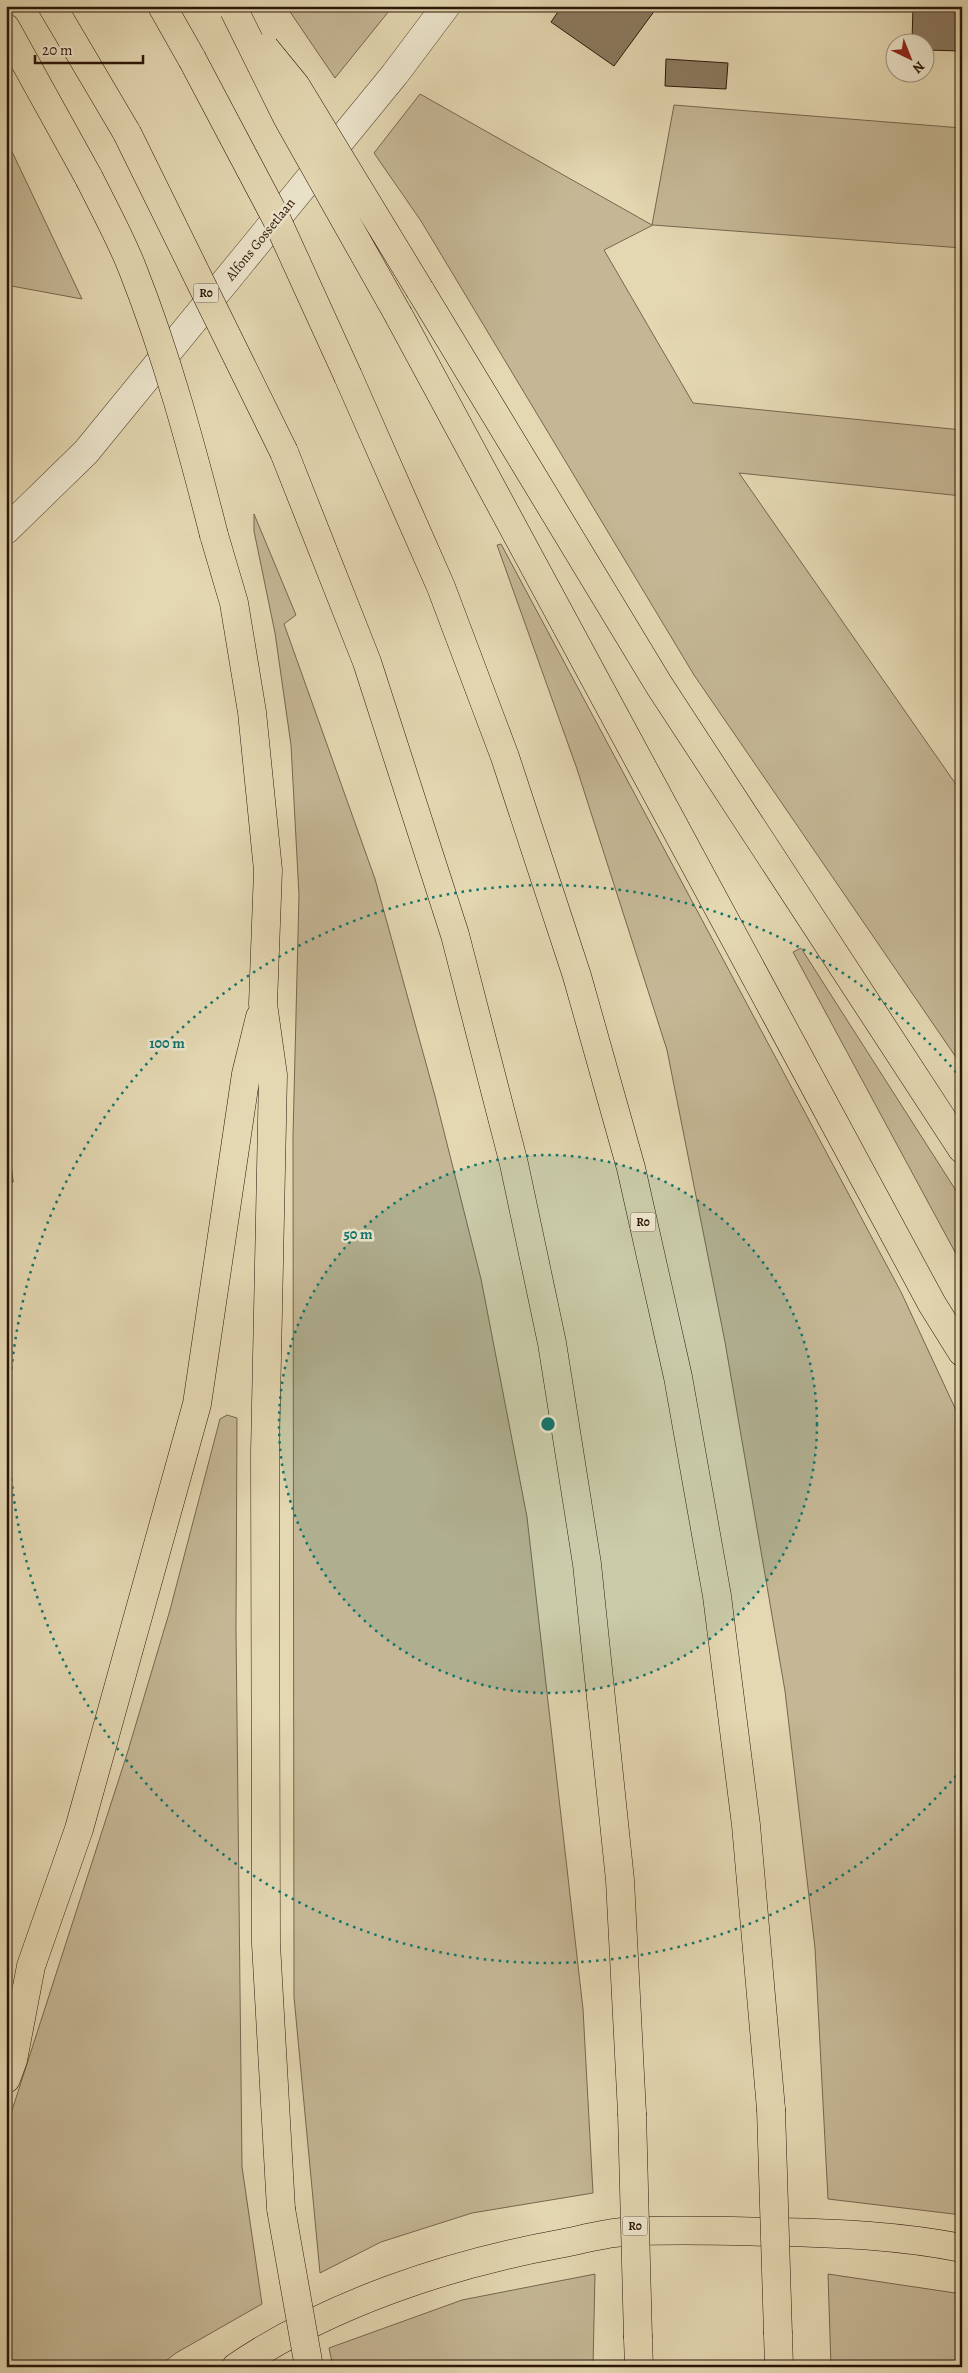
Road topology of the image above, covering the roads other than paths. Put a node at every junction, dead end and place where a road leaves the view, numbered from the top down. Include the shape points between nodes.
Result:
1 (6, 6) edge
2 (52, 6) edge
3 (162, 6) edge
4 (446, 6) edge
5 (233, 8) edge
6 (6, 12) edge
7 (6, 28) edge
8 (6, 530) edge
9 (264, 1004) junction
10 (962, 1149) edge
11 (962, 1352) edge
12 (31, 1966) junction
13 (6, 2014) edge
14 (6, 2079) edge
15 (962, 2248) edge
16 (236, 2367) edge
17 (309, 2367) edge
18 (639, 2367) edge
19 (779, 2367) edge

1 - 6 highway
2 - 18 highway, R0, bridge via 127,133 284,452 367,662 455,935 514,1164 552,1343 590,1593 620,1880 632,2113
3 - 19 highway, R0, bridge via 276,218 441,587 505,758 577,976 631,1168 678,1378 717,1596 746,1824 771,2110
4 - 8 street, Alfons Gossetlaan via 395,74 86,452
5 - 10 highway, bridge via 296,86 659,685
5 - 11 highway, bridge via 288,119 399,316 932,1304
7 - 9 highway, bridge via 89,178 132,268 187,428 234,603 252,712 268,870
9 - 12 highway via 246,1074 197,1404 79,1829
9 - 17 highway, bridge via 273,1075 265,1452 266,1944 282,2209
12 - 13 highway
12 - 14 highway via 13,2060
15 - 16 highway via 852,2233 621,2232 527,2250 368,2296 259,2351

